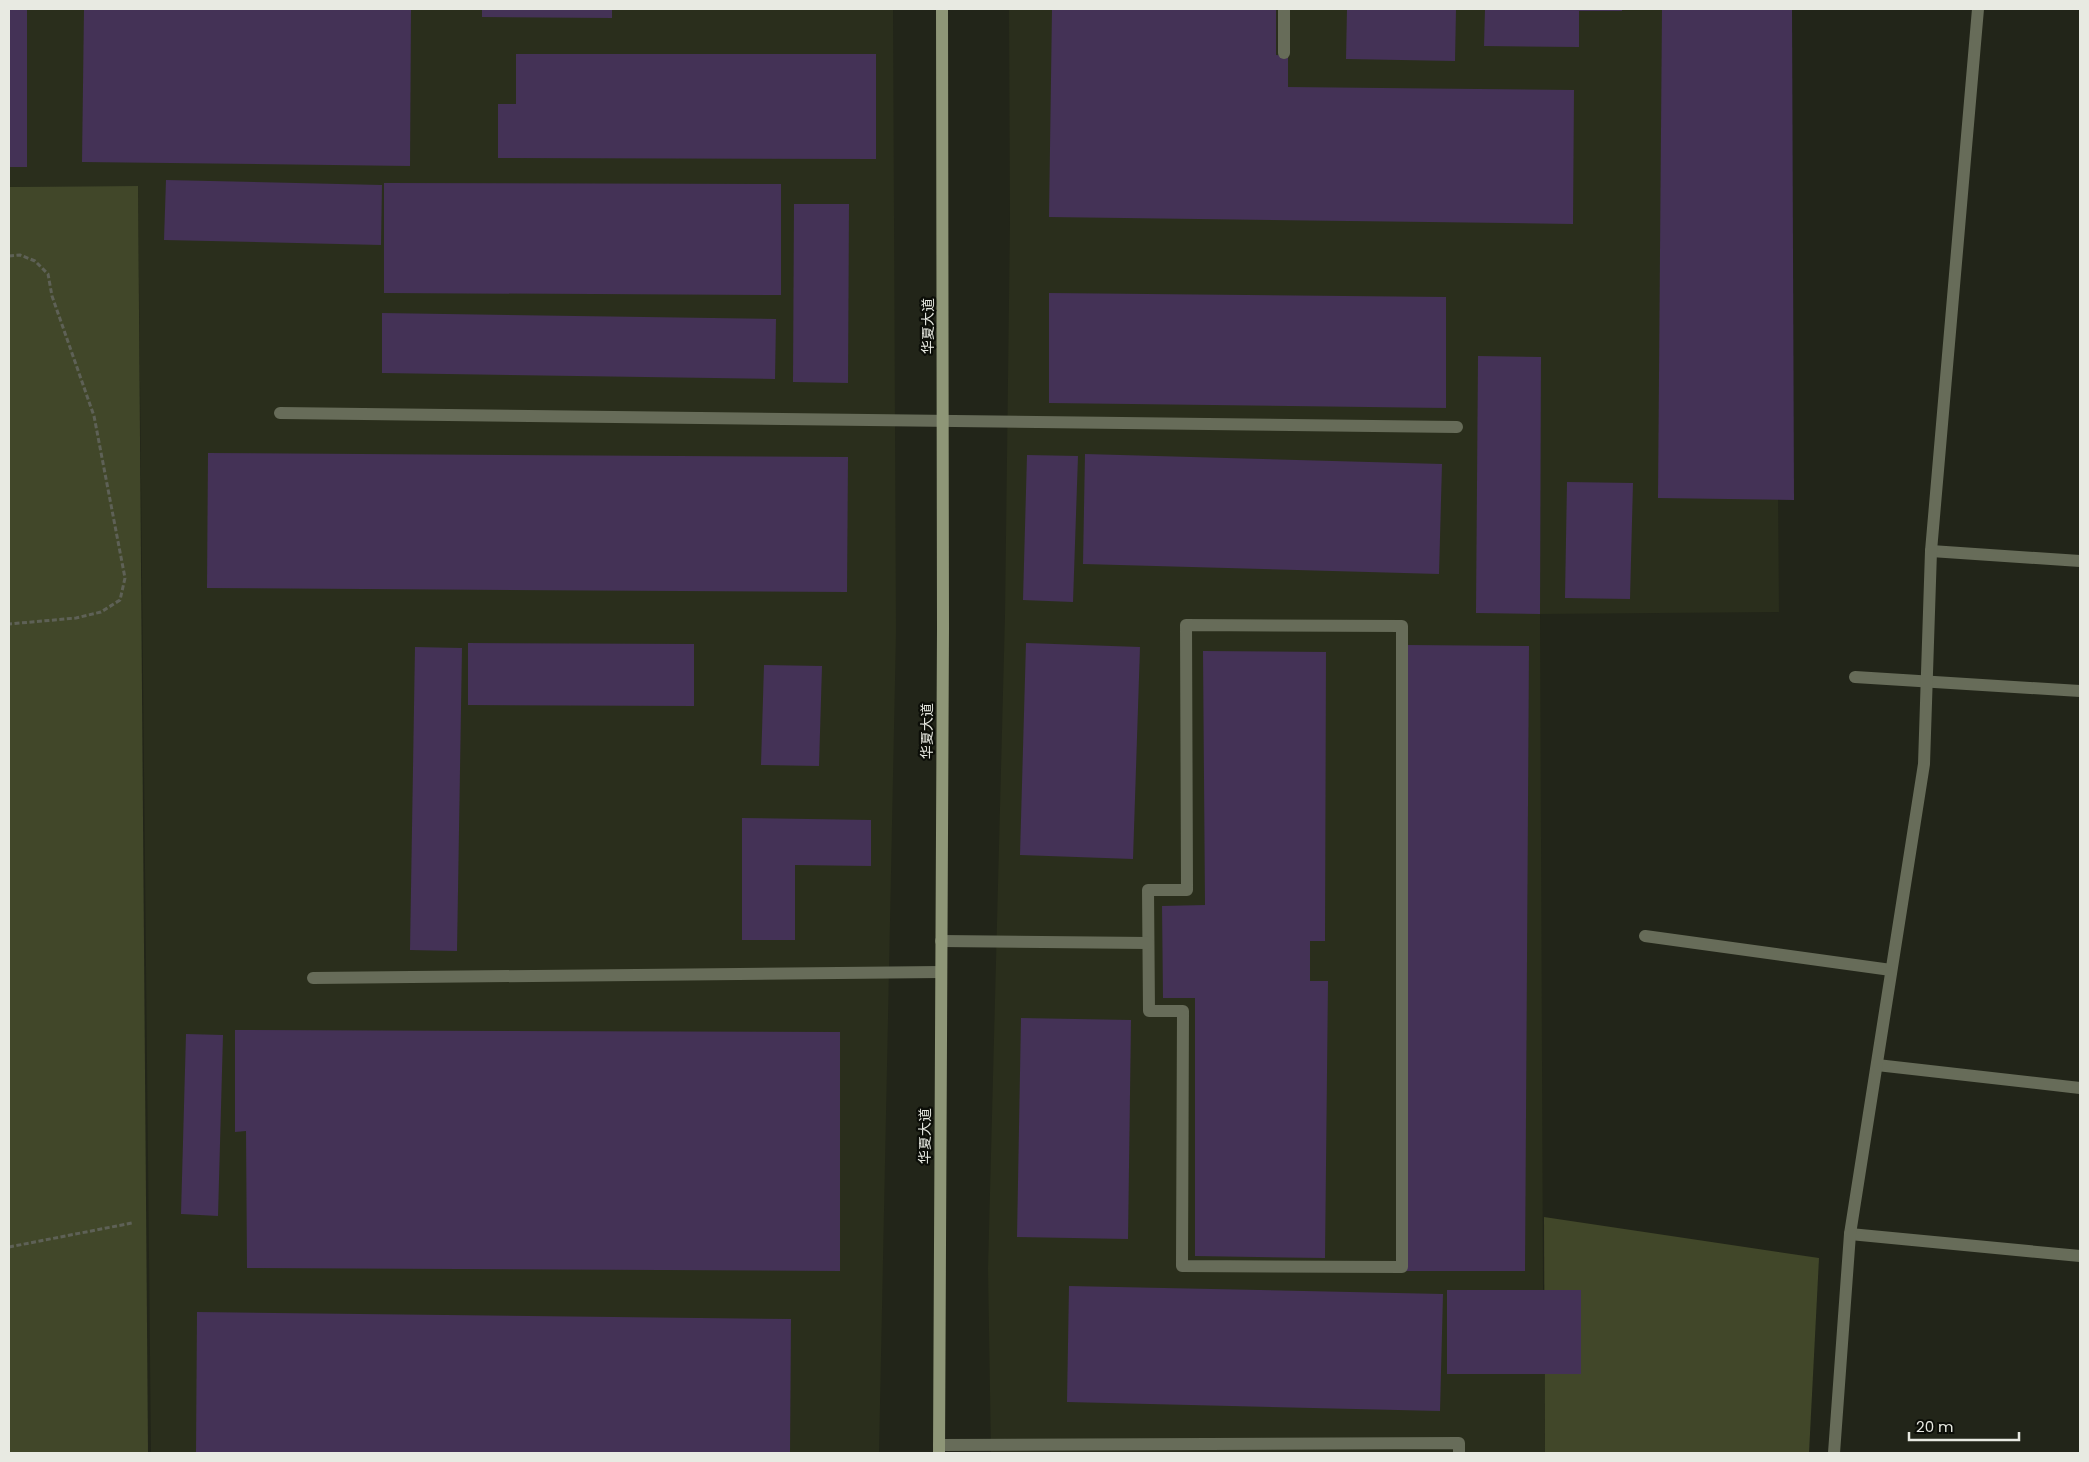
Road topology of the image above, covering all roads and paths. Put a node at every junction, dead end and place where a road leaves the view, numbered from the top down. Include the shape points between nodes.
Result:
1 (942, 9) edge
2 (1284, 9) edge
3 (1978, 9) edge
4 (1284, 53) dead end
5 (9, 256) edge
6 (280, 413) dead end
7 (943, 420) junction
8 (1457, 427) dead end
9 (1931, 551) junction
10 (2080, 560) edge
11 (9, 624) edge
12 (1855, 677) dead end
13 (1926, 681) junction
14 (2080, 691) edge
15 (1644, 936) dead end
16 (941, 941) junction
17 (1148, 943) junction
18 (1891, 970) junction
19 (941, 972) junction
20 (313, 978) dead end
21 (1876, 1065) junction
22 (2080, 1088) edge
23 (132, 1223) dead end
24 (1850, 1234) junction
25 (9, 1246) edge
26 (2080, 1256) edge
27 (939, 1449) edge
28 (1065, 1449) edge
29 (1459, 1453) edge
30 (1834, 1453) edge

1 - 7 street, 华夏大道
2 - 4 lane
3 - 9 lane
5 - 11 path via 20,255 35,261 48,274 52,296 94,416 125,578 120,600 101,612 76,618
6 - 7 lane
7 - 8 lane
7 - 16 street, 华夏大道
9 - 10 lane
9 - 13 lane
12 - 13 lane
13 - 14 lane
13 - 18 lane via 1924,764
15 - 18 lane
16 - 17 lane
16 - 19 street, 华夏大道
17 - 17 lane via 1149,1011 1182,1011 1182,1266 1402,1267 1402,626 1186,625 1187,890 1148,890
18 - 21 lane
19 - 20 lane
19 - 27 street, 华夏大道
21 - 22 lane
21 - 24 lane
23 - 25 path
24 - 26 lane
24 - 30 lane
27 - 28 lane
28 - 29 lane via 1459,1443

